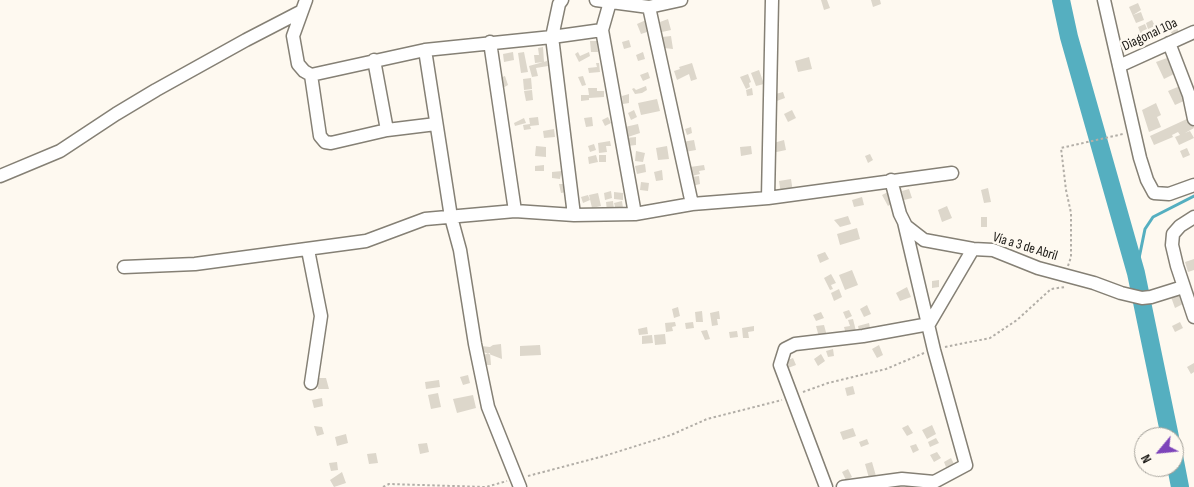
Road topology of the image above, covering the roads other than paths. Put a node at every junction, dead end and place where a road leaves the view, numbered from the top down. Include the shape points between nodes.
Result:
1 (562, 0) edge
2 (596, 0) edge
3 (681, 0) edge
4 (772, 0) edge
5 (1104, 0) edge
6 (610, 2) junction
7 (304, 5) edge
8 (649, 7) junction
9 (602, 30) junction
10 (1194, 32) edge
11 (552, 38) junction
12 (490, 42) junction
13 (1169, 43) junction
14 (425, 50) junction
15 (374, 60) junction
16 (1119, 66) junction
17 (312, 75) junction
18 (1194, 119) edge
19 (436, 124) junction
20 (387, 130) junction
21 (952, 173) dead end
22 (0, 176) edge
23 (891, 180) junction
24 (1194, 185) edge
25 (768, 198) junction
26 (692, 204) junction
27 (515, 211) junction
28 (635, 214) junction
29 (574, 215) junction
30 (451, 217) junction
31 (1194, 217) edge
32 (904, 222) junction
33 (973, 249) junction
34 (308, 250) junction
35 (124, 267) dead end
36 (1183, 286) junction
37 (1194, 317) edge
38 (929, 324) junction
39 (311, 383) dead end
40 (519, 483) edge
41 (826, 487) edge
42 (843, 487) edge

1 - 11 street
2 - 6 street
3 - 8 street
4 - 25 street
5 - 16 street
6 - 8 street
6 - 9 street
7 - 17 street via 293,36 298,64
7 - 22 street via 116,114 60,151
8 - 26 street
9 - 11 street
9 - 28 street
10 - 13 street, Diagonal 10a
11 - 12 street
11 - 29 street
12 - 14 street
12 - 27 street
13 - 16 street, Diagonal 10a
13 - 18 street via 1189,95
14 - 15 street
14 - 19 street
15 - 17 street
15 - 20 street
16 - 24 street via 1144,172 1154,193 1169,194
17 - 20 street via 320,136 326,142
19 - 20 street
19 - 30 street
21 - 23 street
23 - 25 street
23 - 32 street, Vía a 3 de Abril
25 - 26 street
26 - 28 street
27 - 29 street
27 - 30 street
28 - 29 street
30 - 34 street via 425,219 366,241
30 - 40 street via 460,250 488,407
31 - 36 street via 1173,234 1172,245
32 - 33 street, Vía a 3 de Abril via 924,240
32 - 38 street
33 - 36 street, Vía a 3 de Abril via 992,250 1066,281 1142,298
33 - 38 street
34 - 35 street via 195,264
34 - 39 street via 321,316
36 - 37 street
38 - 41 street via 795,344 784,349 780,365
38 - 42 street via 966,465 934,482 902,479

